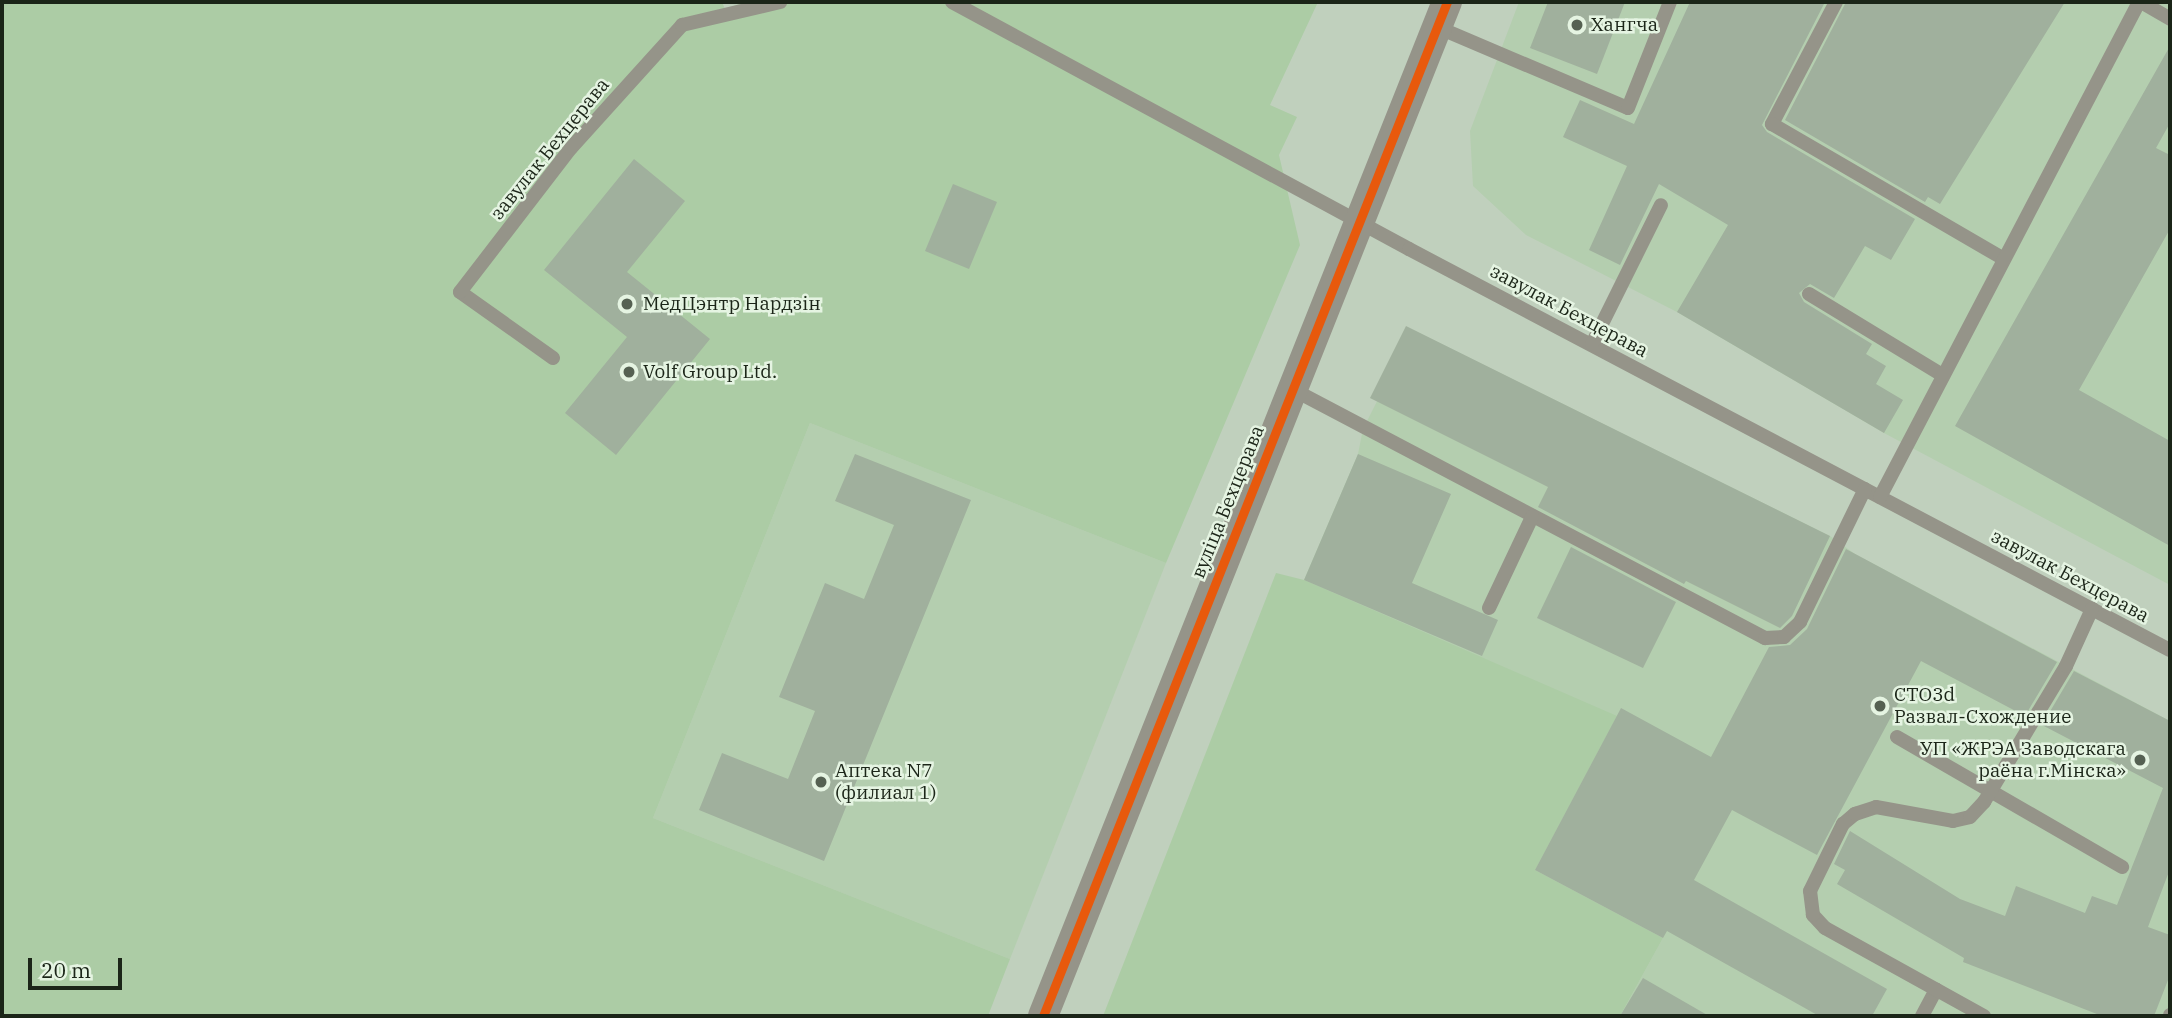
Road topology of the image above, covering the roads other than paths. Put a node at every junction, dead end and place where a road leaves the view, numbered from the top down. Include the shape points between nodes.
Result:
1 (780, 2) edge
2 (952, 2) edge
3 (1670, 2) edge
4 (1836, 2) edge
5 (2140, 2) edge
6 (1442, 14) edge
7 (2170, 19) edge
8 (1661, 205) dead end
9 (1357, 221) junction
10 (2004, 259) junction
11 (1809, 294) dead end
12 (1592, 344) junction
13 (552, 358) dead end
14 (1942, 375) junction
15 (1292, 389) junction
16 (1865, 489) junction
17 (1880, 497) junction
18 (1532, 517) junction
19 (1489, 608) dead end
20 (2092, 609) junction
21 (2170, 650) edge
22 (1897, 737) dead end
23 (1990, 792) junction
24 (2122, 867) dead end
25 (1936, 990) junction
26 (1043, 1016) edge
27 (1922, 1016) edge
28 (1984, 1016) edge

1 - 13 lane, завулак Бехцерава via 682,25 571,148 460,292
2 - 9 lane, завулак Бехцерава
3 - 6 lane via 1628,108
4 - 10 lane via 1772,124
5 - 7 lane
5 - 10 lane
6 - 9 street, вуліца Бехцерава
8 - 12 lane
9 - 12 lane, завулак Бехцерава
9 - 15 street, вуліца Бехцерава
10 - 14 lane
11 - 14 lane
12 - 16 lane, завулак Бехцерава
14 - 17 lane
15 - 18 lane
15 - 26 street, вуліца Бехцерава
16 - 17 lane, завулак Бехцерава
16 - 18 lane via 1800,622 1784,637 1765,638
17 - 20 lane, завулак Бехцерава
18 - 19 lane
20 - 21 lane, завулак Бехцерава
20 - 23 lane via 2066,666
22 - 23 lane
23 - 24 lane
23 - 25 lane via 1970,817 1953,821 1876,807 1855,814 1843,824 1810,891 1813,915 1825,928
25 - 27 lane
25 - 28 lane

